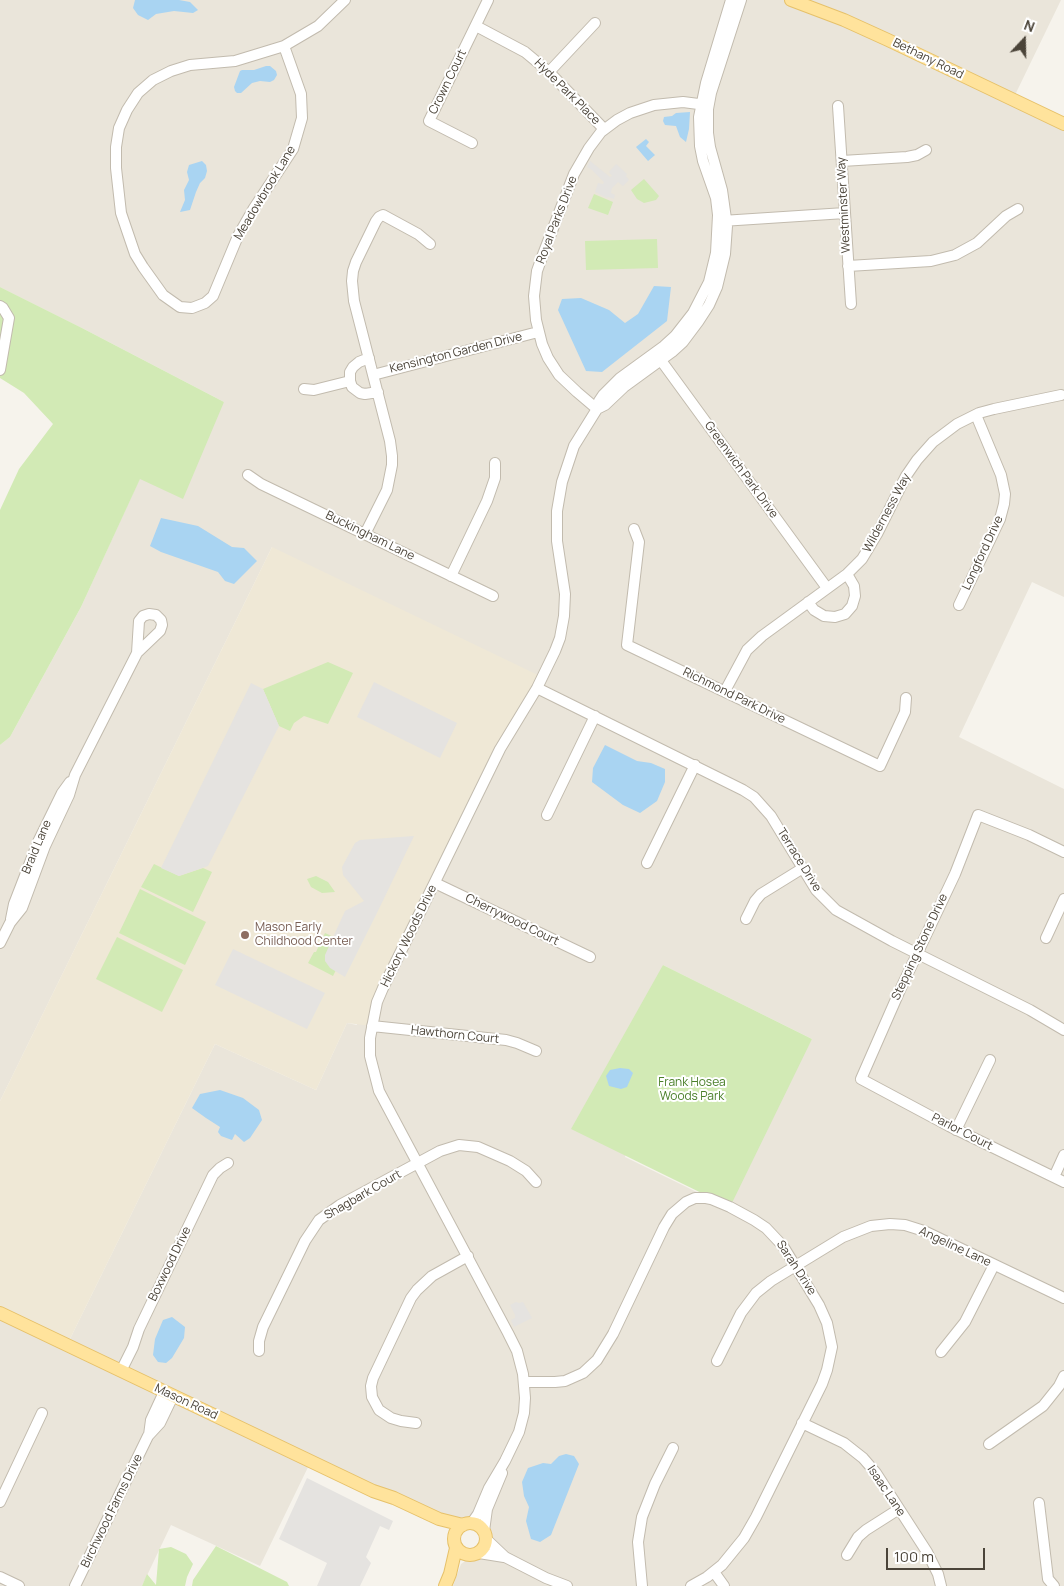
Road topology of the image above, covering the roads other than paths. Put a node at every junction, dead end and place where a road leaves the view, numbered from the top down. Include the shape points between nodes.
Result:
1 (345, 0) edge
2 (488, 0) edge
3 (731, 0) edge
4 (741, 0) edge
5 (791, 0) edge
6 (595, 23) dead end
7 (476, 26) junction
8 (284, 46) junction
9 (549, 72) junction
10 (705, 105) junction
11 (838, 106) dead end
12 (1064, 124) edge
13 (604, 130) junction
14 (472, 142) dead end
15 (926, 150) dead end
16 (842, 161) junction
17 (1018, 209) dead end
18 (845, 213) junction
19 (723, 221) junction
20 (430, 244) dead end
21 (848, 266) junction
22 (851, 304) dead end
23 (0, 306) edge
24 (538, 332) junction
25 (658, 356) junction
26 (1, 358) edge
27 (369, 358) junction
28 (0, 370) edge
29 (373, 375) junction
30 (350, 381) junction
31 (304, 389) dead end
32 (378, 392) junction
33 (1061, 394) dead end
34 (597, 409) junction
35 (976, 415) junction
36 (495, 463) dead end
37 (248, 476) dead end
38 (634, 529) dead end
39 (365, 534) junction
40 (847, 574) junction
41 (451, 576) junction
42 (827, 588) junction
43 (493, 596) dead end
44 (808, 602) junction
45 (959, 605) dead end
46 (137, 653) dead end
47 (537, 688) junction
48 (726, 691) junction
49 (906, 698) dead end
50 (595, 716) junction
51 (695, 765) junction
52 (547, 815) dead end
53 (1064, 852) edge
54 (647, 863) dead end
55 (802, 868) junction
56 (435, 883) junction
57 (1064, 899) edge
58 (746, 919) dead end
59 (1046, 938) dead end
60 (0, 943) edge
61 (916, 953) junction
62 (590, 958) dead end
63 (372, 1026) junction
64 (1064, 1030) edge
65 (536, 1051) dead end
66 (990, 1060) dead end
67 (860, 1079) joint
68 (956, 1130) junction
69 (1064, 1155) edge
70 (418, 1163) junction
71 (228, 1164) dead end
72 (1054, 1177) junction
73 (536, 1182) dead end
74 (1064, 1182) edge
75 (468, 1256) junction
76 (994, 1264) junction
77 (796, 1266) junction
78 (1064, 1298) edge
79 (0, 1313) edge
80 (259, 1351) dead end
81 (941, 1352) dead end
82 (717, 1361) dead end
83 (121, 1371) junction
84 (1064, 1376) edge
85 (524, 1382) junction
86 (168, 1394) junction
87 (42, 1413) dead end
88 (416, 1423) dead end
89 (802, 1423) junction
90 (989, 1444) dead end
91 (673, 1448) dead end
92 (505, 1461) junction
93 (373, 1491) junction
94 (0, 1502) edge
95 (1039, 1503) dead end
96 (899, 1509) junction
97 (467, 1524) junction
98 (485, 1535) junction
99 (455, 1545) junction
100 (476, 1554) junction
101 (847, 1555) dead end
102 (504, 1557) junction
103 (714, 1572) junction
104 (0, 1577) edge
105 (19, 1586) edge
106 (75, 1586) edge
107 (445, 1586) edge
108 (453, 1586) edge
109 (567, 1586) edge
110 (642, 1586) edge
111 (691, 1586) edge
112 (724, 1586) edge
113 (941, 1586) edge
114 (1054, 1586) edge

1 - 8 street, Meadowbrook Lane via 318,26
2 - 7 street, Crown Court
3 - 10 street, Hickory Woods Drive
4 - 10 street, Hickory Woods Drive
5 - 12 main road, Bethany Road via 844,20
6 - 9 street
7 - 9 street, Hyde Park Place via 525,52
7 - 14 street, Crown Court via 429,121
8 - 8 street, Meadowbrook Lane via 236,61 190,65 153,80 138,93 119,128 116,168 121,212 135,254 164,295 180,307 192,308 213,296 238,236 293,149 302,118 301,94
9 - 13 street, Hyde Park Place
10 - 13 street, Royal Parks Drive via 683,102 654,105 630,113
10 - 19 street, Hickory Woods Drive via 698,131 700,146
11 - 16 street, Westminster Way
13 - 24 street, Royal Parks Drive via 574,174 537,271 534,296
15 - 16 street via 908,157
16 - 18 street, Westminster Way
17 - 21 street via 977,243 955,255 931,261
18 - 19 street
18 - 21 street, Westminster Way
19 - 25 street, Hickory Woods Drive via 713,267 701,300 685,325
20 - 27 street via 383,215 376,221 356,262 352,281
21 - 22 street, Westminster Way
23 - 26 street via 9,318
24 - 29 street, Kensington Garden Drive
24 - 34 street, Royal Parks Drive via 559,375
25 - 34 street, Hickory Woods Drive via 605,406
25 - 42 street, Greenwich Park Drive
26 - 28 street
27 - 29 street
27 - 30 street via 353,367
29 - 32 street
30 - 31 street via 314,390
30 - 32 street via 360,393
32 - 39 street via 390,441 392,466 387,490
33 - 35 street, Wilderness Way
34 - 47 street, Hickory Woods Drive via 574,446 562,482 557,511 557,541 565,594 564,616 560,638
35 - 40 street, Wilderness Way via 933,442 917,460 868,551
35 - 45 street, Longford Drive via 1001,475 1005,494 1000,519
36 - 41 street via 495,478 487,501
37 - 39 street, Buckingham Lane
38 - 48 street, Richmond Park Drive via 639,542 627,645
39 - 41 street, Buckingham Lane
40 - 42 street, Wilderness Way
40 - 44 street via 855,596 852,606 844,614 824,616
41 - 43 street, Buckingham Lane
42 - 44 street, Wilderness Way
44 - 48 street, Wilderness Way via 747,650
46 - 60 street, Braid Lane via 38,842
47 - 50 street, Terrace Drive
47 - 56 street, Hickory Woods Drive via 500,749
48 - 49 street, Richmond Park Drive via 880,766 905,712
50 - 51 street, Terrace Drive
50 - 52 street
51 - 54 street
51 - 55 street, Terrace Drive via 754,797 771,816
53 - 61 street, Stepping Stone Drive via 978,814 955,874
55 - 58 street via 761,894
55 - 61 street, Terrace Drive via 816,890 836,910
56 - 62 street, Cherrywood Court
56 - 63 street, Hickory Woods Drive via 383,988
57 - 59 street
61 - 64 street, Terrace Drive
61 - 67 street, Stepping Stone Drive
63 - 65 street, Hawthorn Court via 506,1040
63 - 70 street, Hickory Woods Drive via 370,1056 379,1091
66 - 68 street
67 - 68 street, Parlor Court
68 - 72 street, Parlor Court
69 - 72 street
70 - 73 street, Shagbark Court via 449,1148 473,1146 514,1163
70 - 75 street, Hickory Woods Drive
70 - 80 street, Shagbark Court via 340,1205 319,1220 305,1241 263,1327
71 - 83 street, Boxwood Drive via 213,1175
72 - 74 street, Parlor Court
75 - 85 street, Hickory Woods Drive via 517,1351
75 - 88 street via 432,1276 417,1290 373,1378 372,1397 379,1410 391,1418
76 - 77 street, Angeline Lane via 924,1231 890,1224 856,1230
76 - 78 street, Angeline Lane
76 - 81 street via 965,1322
77 - 82 street, Angeline Lane via 749,1300
77 - 85 street, Sarah Drive via 774,1235 754,1220 711,1198 691,1200 678,1207 664,1227 613,1334 597,1360 583,1373 565,1381
77 - 89 street, Sarah Drive via 824,1314 832,1342 827,1370
79 - 83 main road, Mason Road
83 - 86 main road, Mason Road
84 - 90 street via 1043,1406
85 - 92 street, Hickory Woods Drive via 522,1422
86 - 93 main road, Mason Road
86 - 106 street, Birchwood Farms Drive via 160,1423 148,1436
87 - 94 street
89 - 96 street, Isaac Lane via 856,1451 876,1473
89 - 103 street, Sarah Drive via 744,1538
91 - 110 street via 642,1517 638,1542
92 - 97 street, Hickory Woods Drive via 488,1488 478,1514
92 - 98 street, Hickory Woods Drive via 488,1509
93 - 97 main road, Mason Road via 439,1519
93 - 99 main road, Mason Road via 391,1504 440,1526
95 - 114 street via 1048,1579
96 - 101 street via 866,1530
96 - 113 street, Isaac Lane via 927,1552
97 - 98 main road via 478,1525
97 - 99 main road via 456,1532
98 - 100 main road via 485,1544
98 - 102 street
99 - 100 main road via 464,1554
99 - 107 main road
100 - 102 street
100 - 108 main road via 461,1564
102 - 109 street
103 - 111 street, Sarah Drive
103 - 112 street
104 - 105 street

